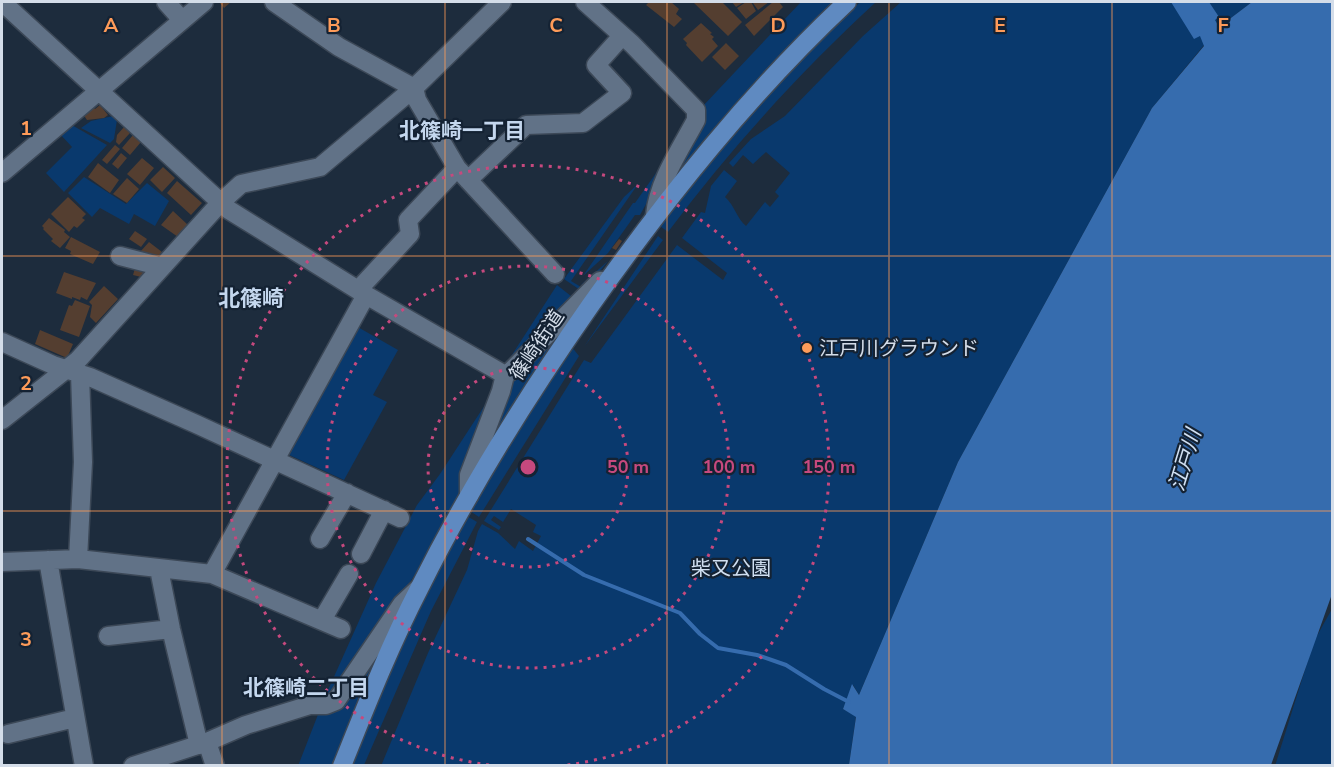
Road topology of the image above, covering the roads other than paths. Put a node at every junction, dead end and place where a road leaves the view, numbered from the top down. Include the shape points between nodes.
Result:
1 (2, 2) edge
2 (166, 2) edge
3 (204, 2) edge
4 (274, 2) edge
5 (502, 2) edge
6 (585, 2) edge
7 (848, 2) edge
8 (182, 20) junction
9 (622, 36) junction
10 (414, 88) junction
11 (99, 91) junction
12 (2, 172) edge
13 (463, 174) junction
14 (221, 202) junction
15 (655, 215) junction
16 (120, 256) dead end
17 (161, 268) junction
18 (555, 274) dead end
19 (608, 280) junction
20 (362, 292) junction
21 (2, 342) edge
22 (73, 372) junction
23 (505, 375) junction
24 (2, 420) edge
25 (274, 461) junction
26 (348, 493) junction
27 (469, 496) junction
28 (320, 539) dead end
29 (361, 554) dead end
30 (78, 559) junction
31 (48, 560) junction
32 (2, 562) edge
33 (159, 569) junction
34 (212, 574) junction
35 (349, 574) dead end
36 (419, 588) junction
37 (322, 620) junction
38 (171, 629) junction
39 (342, 629) dead end
40 (108, 636) dead end
41 (75, 718) junction
42 (8, 734) dead end
43 (203, 743) junction
44 (84, 765) edge
45 (133, 765) edge
46 (215, 765) edge
47 (342, 765) edge

1 - 11 street
2 - 8 street
3 - 8 street
4 - 10 street via 339,47
5 - 10 street
6 - 9 street
7 - 15 main road, 篠崎街道 via 772,77
8 - 11 street
9 - 13 street via 596,65 622,93 583,123 526,125
9 - 15 street via 696,110 696,120 661,188
10 - 13 street via 417,100
10 - 14 street via 320,167 242,184
11 - 12 street
11 - 14 street
13 - 18 street
13 - 20 street via 408,220 410,234
14 - 17 street
14 - 20 street
15 - 19 main road, 篠崎街道
16 - 17 street
17 - 22 street via 78,360
19 - 23 street via 600,281
19 - 27 main road, 篠崎街道
20 - 23 street
20 - 25 street
21 - 22 street
22 - 24 street
22 - 25 street
22 - 30 street via 82,462
23 - 27 street via 469,475
25 - 26 street
25 - 34 street
26 - 28 street
26 - 29 street via 392,514
27 - 36 main road, 篠崎街道
30 - 31 street
30 - 33 street
31 - 32 street
31 - 41 street
33 - 34 street
33 - 38 street
34 - 37 street
35 - 37 street
36 - 43 street via 395,614 336,701 246,725
36 - 47 main road, 篠崎街道
37 - 39 street
38 - 40 street
38 - 43 street
41 - 42 street
41 - 44 street
43 - 45 street
43 - 46 street

